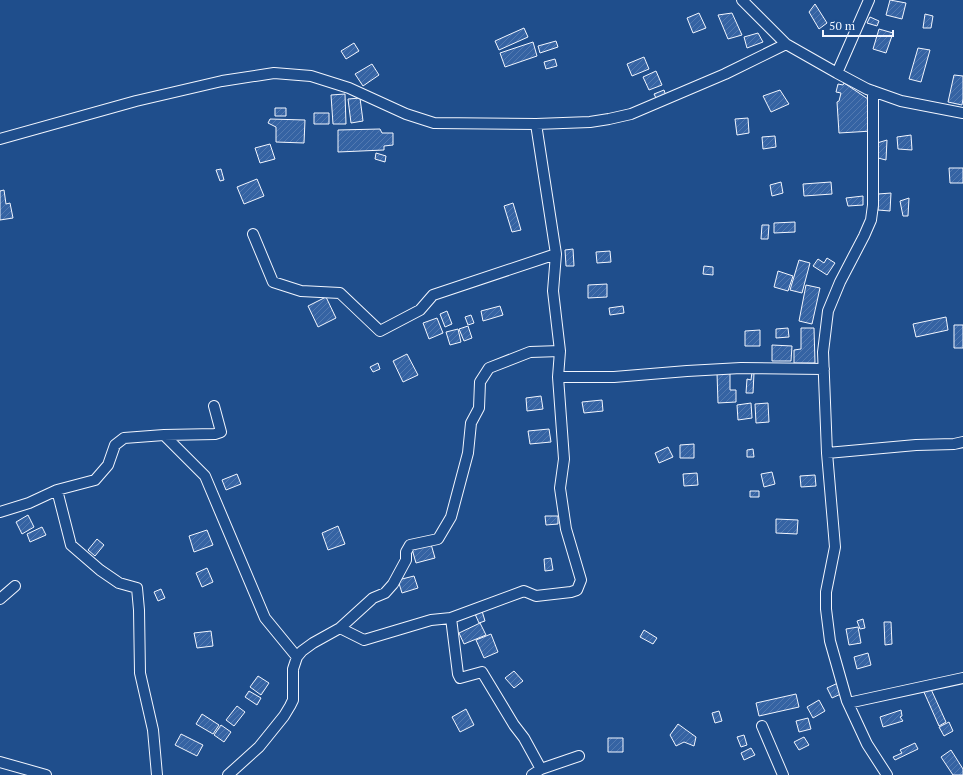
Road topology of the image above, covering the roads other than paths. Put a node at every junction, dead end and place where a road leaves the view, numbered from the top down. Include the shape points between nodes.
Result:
1 (742, 0) edge
2 (869, 0) edge
3 (786, 44) junction
4 (837, 73) junction
5 (873, 91) junction
6 (963, 113) edge
7 (536, 124) junction
8 (0, 139) edge
9 (253, 234) dead end
10 (556, 254) junction
11 (560, 351) junction
12 (824, 369) junction
13 (558, 377) junction
14 (214, 406) dead end
15 (164, 434) junction
16 (963, 442) edge
17 (827, 453) junction
18 (57, 490) junction
19 (0, 512) edge
20 (15, 586) dead end
21 (0, 599) edge
22 (451, 618) junction
23 (340, 628) junction
24 (297, 657) junction
25 (963, 678) edge
26 (848, 703) junction
27 (762, 726) dead end
28 (579, 756) dead end
29 (0, 762) edge
30 (542, 769) junction
31 (46, 775) edge
32 (157, 775) edge
33 (228, 775) edge
34 (532, 775) edge
35 (783, 775) edge
36 (887, 775) edge

1 - 3 street
2 - 4 street
3 - 4 street
3 - 7 street via 725,74 631,114 590,122
4 - 5 street
5 - 6 street via 901,100
5 - 12 street via 871,220 828,312 823,352
7 - 8 street via 434,123 406,114 349,88 310,76 274,73 222,81 136,101
7 - 10 street
9 - 10 street via 274,282 301,290 340,293 380,331 420,310 433,295
10 - 11 street via 553,291
11 - 13 street
11 - 23 street via 530,352 488,368 480,382 479,408 471,423 468,453 451,517 438,539 410,545 406,552 406,560 393,584 385,593 373,598
12 - 13 street via 741,368 614,377
12 - 17 street
13 - 22 street via 564,459 560,488 566,529 581,580 577,590 536,596 524,590
14 - 15 street via 221,432
15 - 18 street via 124,438 115,445 108,465 95,480
15 - 24 street via 205,476 266,618
16 - 17 street
17 - 26 street via 835,547 826,592 826,609 830,641
18 - 19 street
18 - 32 street via 71,545 119,583 137,588 140,672 153,730
20 - 21 street
22 - 23 street via 431,620 364,640
22 - 30 street via 460,678 482,672
23 - 24 street via 313,643
24 - 33 street via 293,669 293,700 290,706 259,747
25 - 26 street
26 - 36 street via 867,744
27 - 35 street
28 - 30 street
29 - 31 street
30 - 34 street

